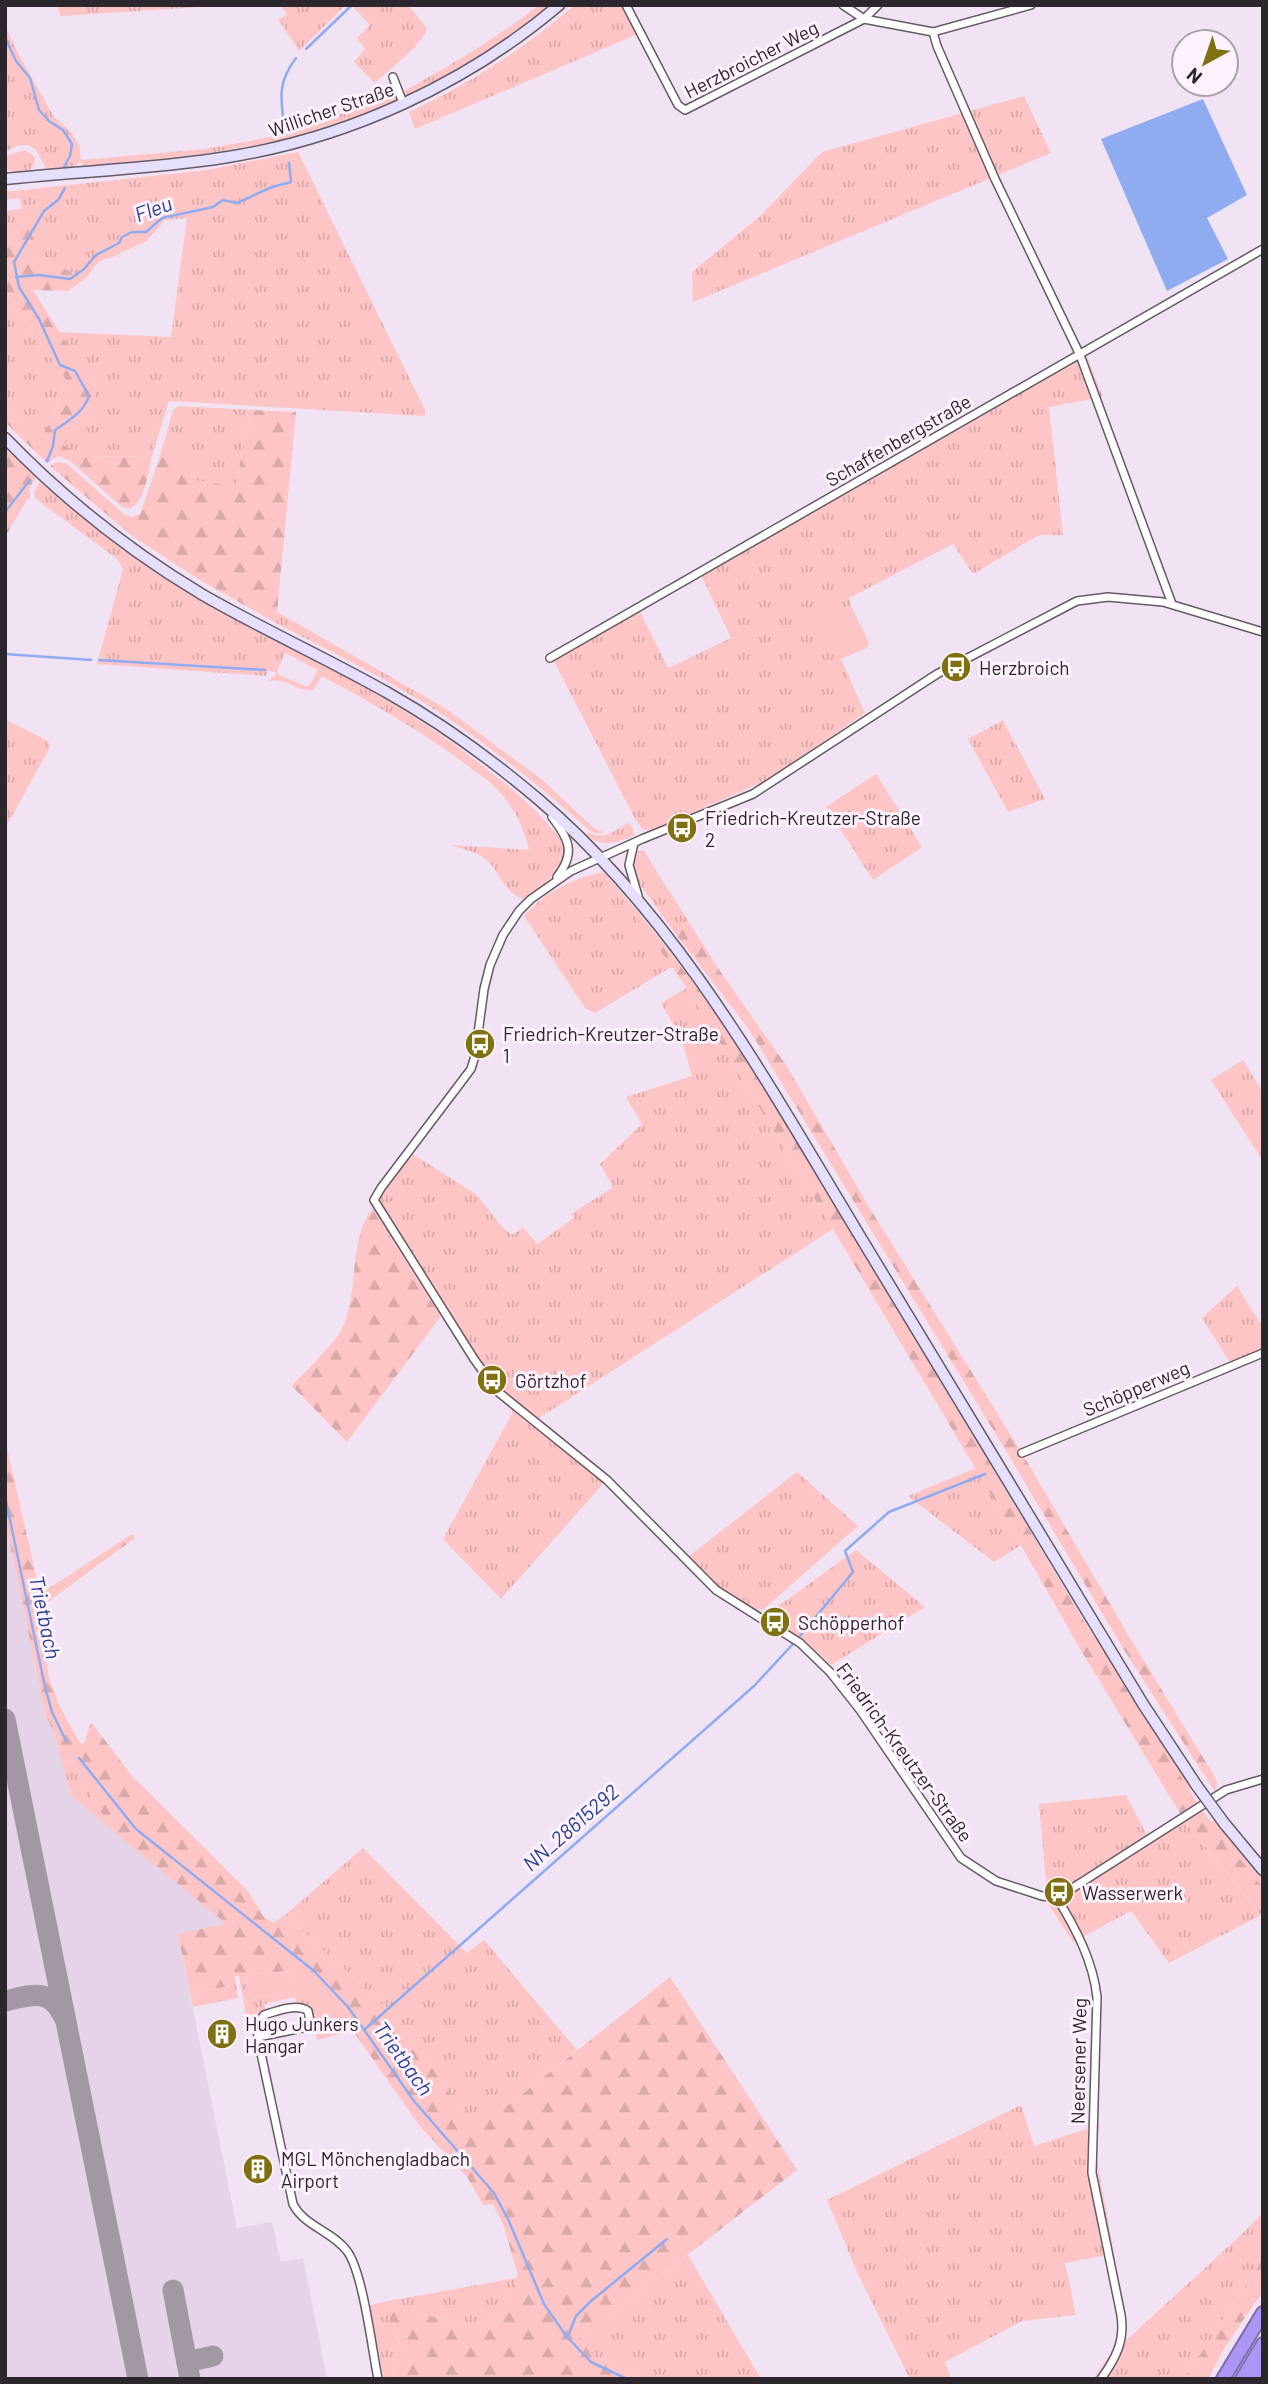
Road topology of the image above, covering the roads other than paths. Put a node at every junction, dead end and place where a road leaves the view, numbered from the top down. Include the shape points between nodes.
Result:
1 (559, 5) edge
2 (626, 5) edge
3 (844, 5) edge
4 (878, 5) edge
5 (1031, 5) edge
6 (864, 19) junction
7 (933, 32) junction
8 (393, 77) dead end
9 (403, 103) junction
10 (5, 179) edge
11 (1263, 249) edge
12 (1080, 355) junction
13 (5, 438) edge
14 (1172, 604) junction
15 (1263, 632) edge
16 (550, 658) dead end
17 (538, 800) junction
18 (634, 843) junction
19 (599, 858) junction
20 (553, 881) junction
21 (641, 903) junction
22 (1263, 1353) edge
23 (1022, 1453) dead end
24 (1263, 1779) edge
25 (1263, 1870) edge
26 (1057, 1898) junction
27 (258, 2036) junction
28 (1263, 2313) edge
29 (1263, 2344) edge
30 (1263, 2364) edge
31 (379, 2379) edge
32 (1101, 2379) edge
33 (1223, 2379) edge
34 (1242, 2379) edge
35 (1250, 2379) edge

1 - 9 main road, Willicher Straße via 486,58
2 - 6 street, Herzbroicher Weg via 678,105 685,110
3 - 6 street
4 - 6 street, Herzbroicher Weg
5 - 7 street
6 - 7 street
7 - 12 street via 995,179
8 - 9 street
9 - 10 main road, Willicher Straße via 336,130 253,153
11 - 12 street, Schaffenbergstraße
12 - 14 street
12 - 16 street, Schaffenbergstraße
13 - 17 main road via 116,536 171,574 419,711
14 - 15 street, Friedrich-Kreutzer-Straße
14 - 18 street, Friedrich-Kreutzer-Straße via 1108,597 1070,604 937,674 760,791
17 - 19 main road
17 - 20 street, Friedrich-Kreutzer-Straße via 568,844 566,862
18 - 19 street, Friedrich-Kreutzer-Straße
18 - 21 street via 629,870
19 - 20 street, Friedrich-Kreutzer-Straße
19 - 21 main road
20 - 26 street, Friedrich-Kreutzer-Straße via 519,911 503,935 484,989 471,1069 374,1200 497,1391 607,1480 716,1590 800,1643 830,1672 961,1858 996,1881
21 - 25 main road, bridge via 695,973 763,1076 1143,1704 1197,1786
22 - 23 street, Schöpperweg
24 - 26 street via 1226,1790
26 - 32 street, Neersener Weg via 1085,1952 1097,1997 1092,2173 1123,2333
27 - 27 street via 257,2026 264,2015 299,2007 308,2011 310,2021 304,2027
27 - 31 street via 293,2204 299,2214 343,2247 355,2266
28 - 33 highway
29 - 34 highway
30 - 35 highway

